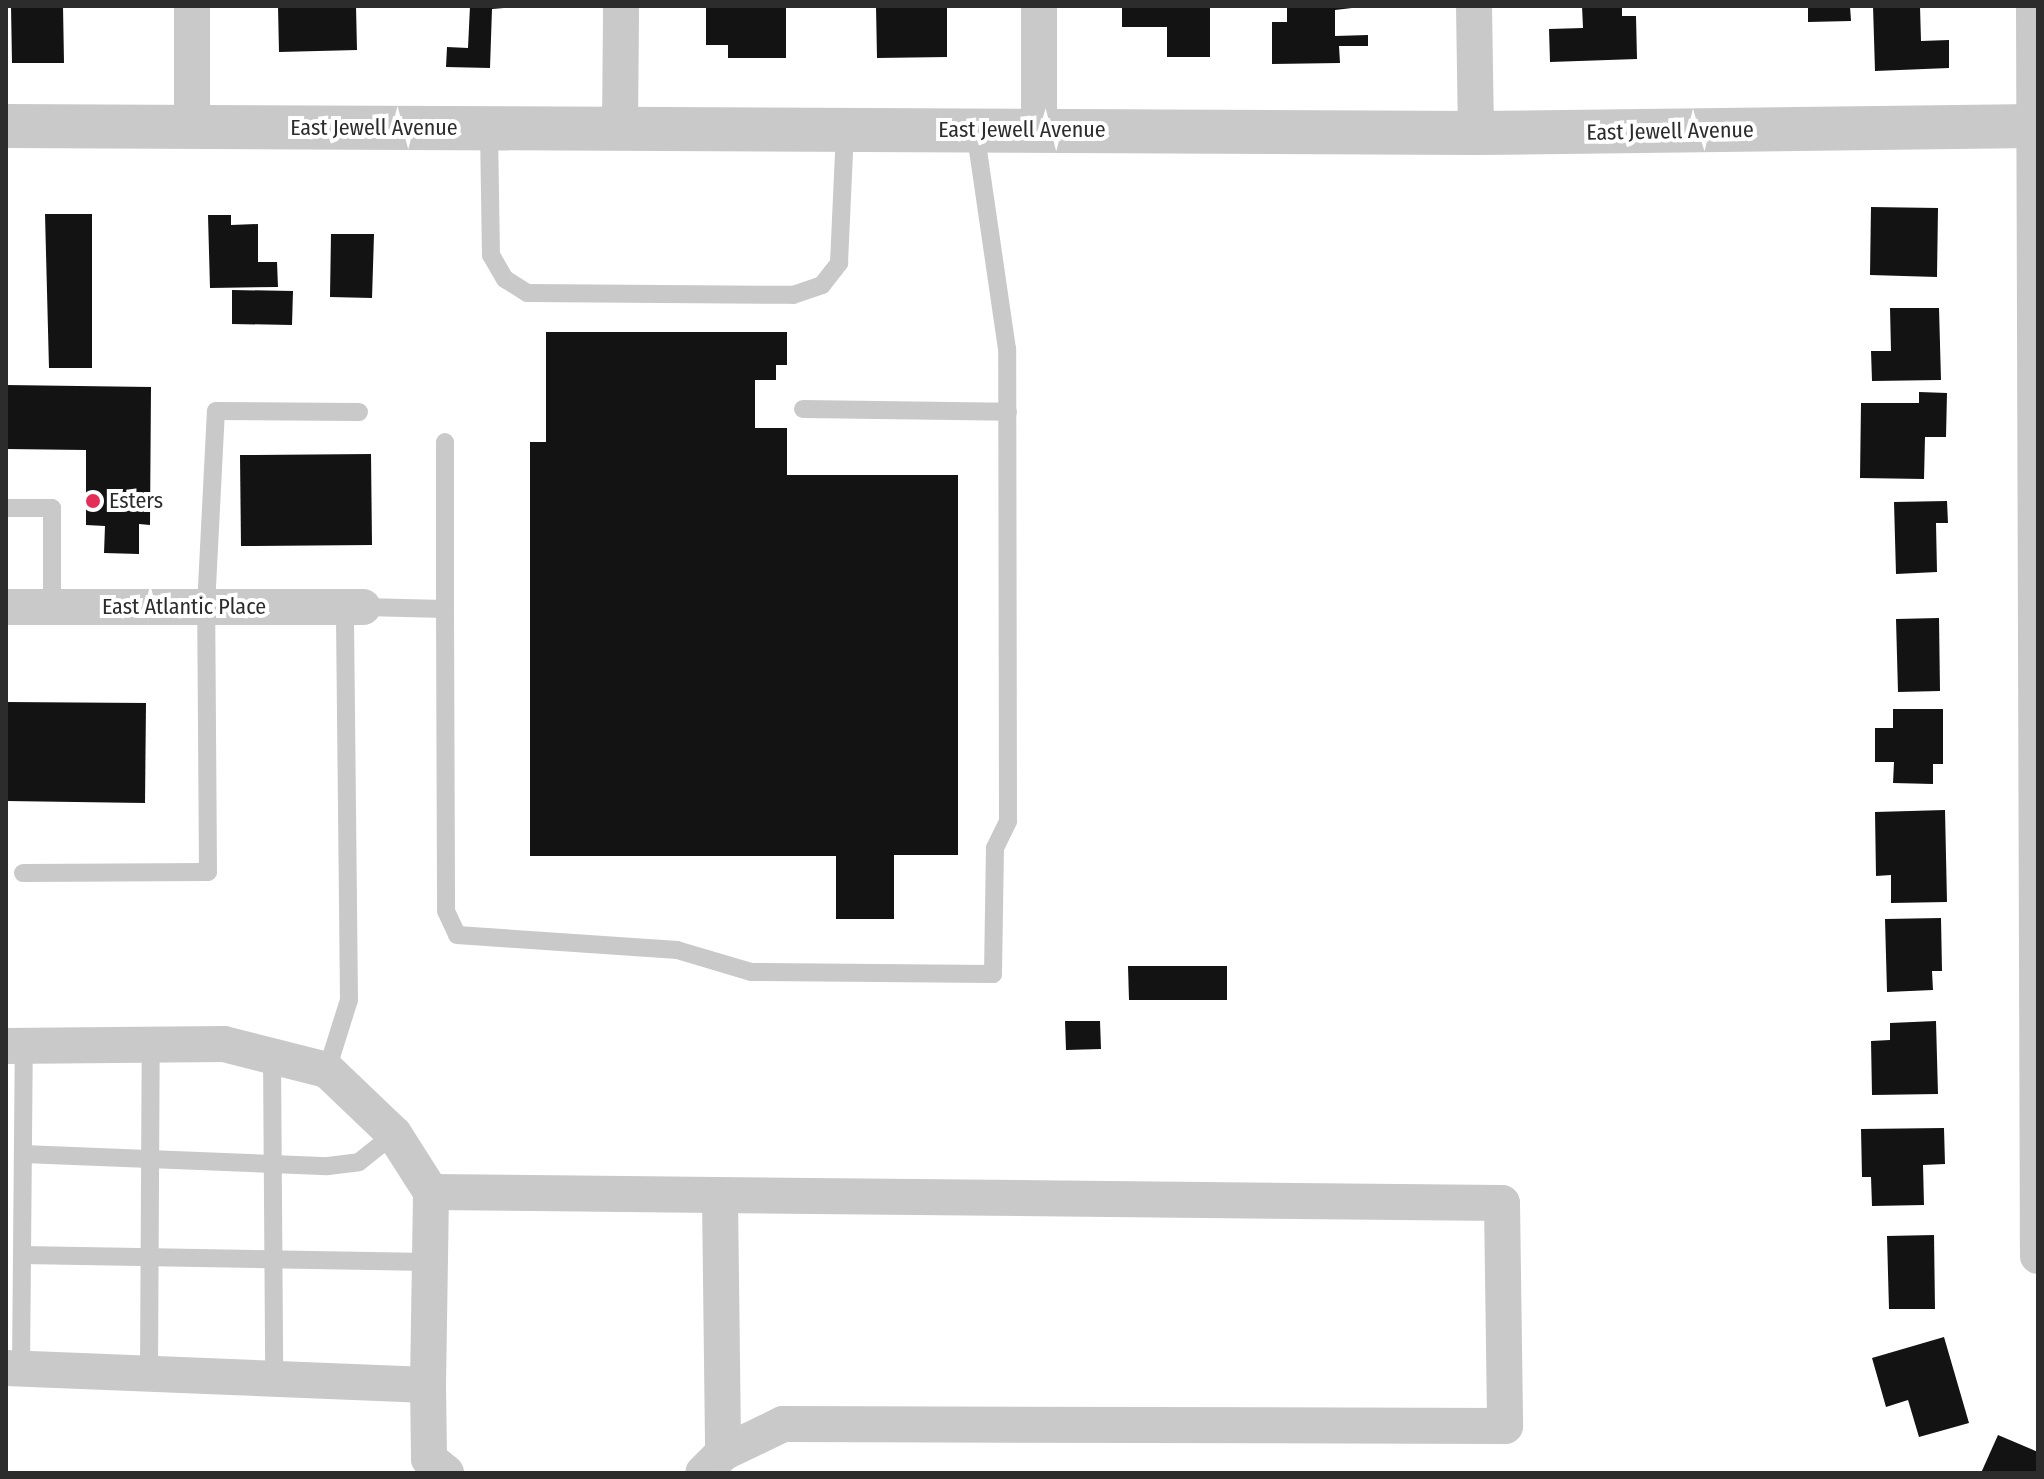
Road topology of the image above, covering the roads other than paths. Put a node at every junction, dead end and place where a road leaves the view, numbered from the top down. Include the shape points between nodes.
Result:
1 (192, 6) edge
2 (621, 6) edge
3 (1039, 6) edge
4 (1474, 6) edge
5 (2034, 6) edge
6 (6, 126) edge
7 (2036, 126) edge
8 (192, 127) junction
9 (489, 129) junction
10 (620, 129) junction
11 (845, 129) junction
12 (975, 129) junction
13 (1039, 129) junction
14 (1476, 133) junction
15 (803, 409) dead end
16 (359, 412) dead end
17 (1008, 412) junction
18 (445, 442) dead end
19 (6, 508) edge
20 (6, 607) edge
21 (52, 607) junction
22 (206, 607) junction
23 (354, 607) junction
24 (445, 609) junction
25 (23, 873) dead end
26 (151, 1045) junction
27 (15, 1046) edge
28 (272, 1056) junction
29 (327, 1070) junction
30 (394, 1134) junction
31 (23, 1154) junction
32 (149, 1161) junction
33 (272, 1164) junction
34 (431, 1192) junction
35 (720, 1197) junction
36 (22, 1255) junction
37 (2038, 1256) edge
38 (147, 1257) junction
39 (272, 1259) junction
40 (429, 1262) junction
41 (14, 1368) edge
42 (149, 1373) junction
43 (274, 1379) junction
44 (428, 1385) junction
45 (713, 1463) edge
46 (446, 1473) edge

1 - 8 street
2 - 10 street
3 - 13 street
4 - 14 street
5 - 7 street
6 - 8 street, East Jewell Avenue
7 - 14 street, East Jewell Avenue
7 - 37 street
8 - 9 street, East Jewell Avenue
9 - 10 street, East Jewell Avenue
9 - 11 lane via 491,255 505,279 527,293 793,295 822,285 839,263
10 - 11 street, East Jewell Avenue
11 - 12 street, East Jewell Avenue
12 - 13 street, East Jewell Avenue
12 - 17 lane via 1007,349
13 - 14 street, East Jewell Avenue
15 - 17 lane
16 - 22 lane via 216,411
17 - 24 lane via 1008,821 995,848 993,974 751,972 677,950 457,935 446,911
18 - 24 lane
19 - 21 lane via 52,508
20 - 21 street, East Atlantic Place
21 - 22 street, East Atlantic Place
22 - 23 street, East Atlantic Place
22 - 25 lane via 208,872
23 - 24 lane
23 - 29 lane via 349,1000
26 - 27 street
26 - 28 street via 224,1044
26 - 32 lane
27 - 31 lane
28 - 29 street
28 - 33 lane
29 - 30 street
30 - 33 lane via 359,1162
30 - 34 street
31 - 32 lane
31 - 36 lane
32 - 33 lane
32 - 38 lane
33 - 39 lane
34 - 35 street
34 - 40 street
35 - 45 street
35 - 45 street via 1502,1203 1505,1426 783,1424
36 - 38 lane
36 - 41 lane
38 - 39 lane
38 - 42 lane
39 - 40 lane
39 - 43 lane
40 - 44 street
41 - 42 street
42 - 43 street
43 - 44 street
44 - 46 street via 429,1459

